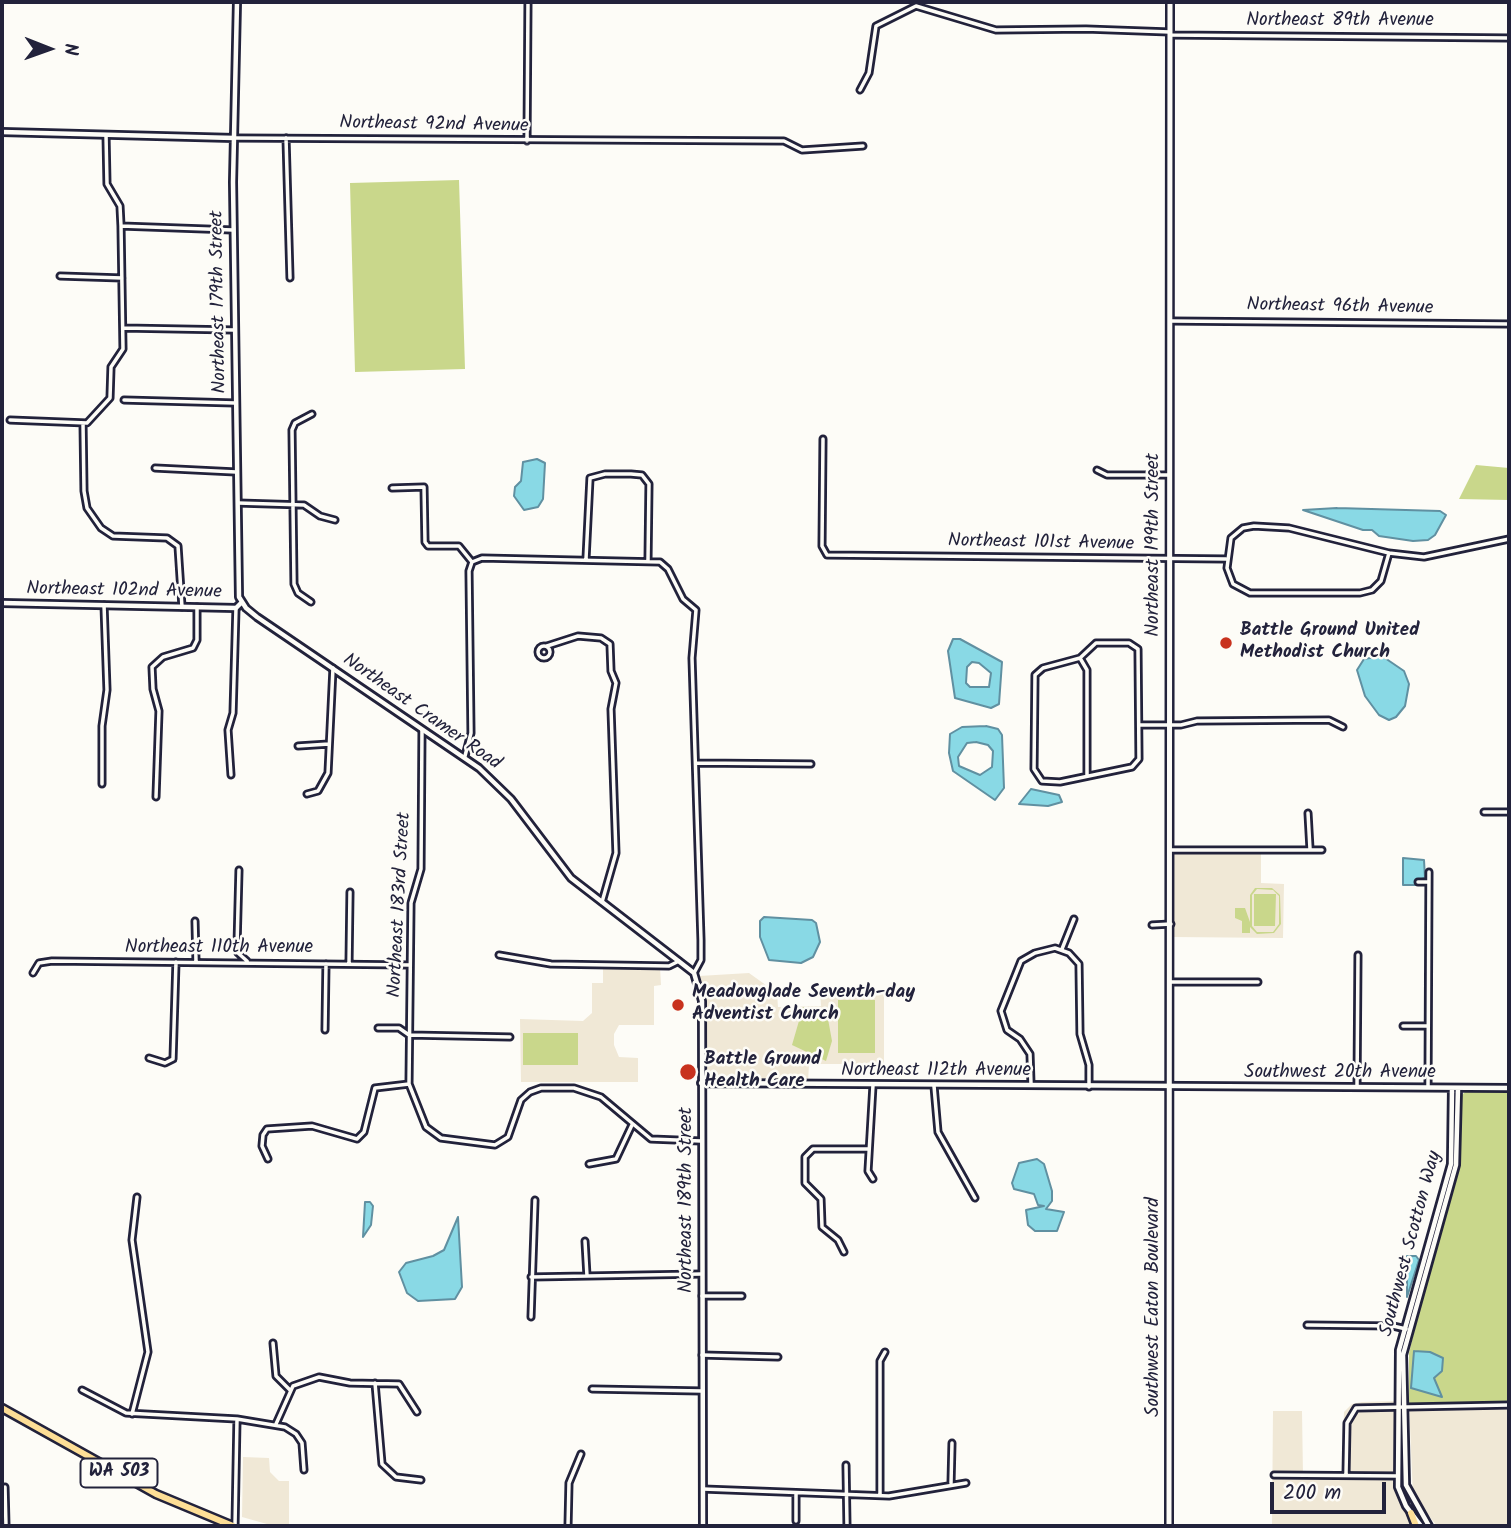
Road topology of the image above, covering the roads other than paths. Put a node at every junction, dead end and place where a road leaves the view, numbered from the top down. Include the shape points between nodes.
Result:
1 (237, 2) edge
2 (528, 2) edge
3 (1170, 2) edge
4 (1170, 34) junction
5 (1509, 38) edge
6 (860, 90) dead end
7 (2, 132) edge
8 (106, 135) junction
9 (234, 138) junction
10 (286, 138) junction
11 (527, 141) junction
12 (863, 146) dead end
13 (121, 226) junction
14 (233, 230) junction
15 (60, 276) dead end
16 (122, 278) junction
17 (290, 278) dead end
18 (1171, 321) junction
19 (1509, 324) edge
20 (123, 328) junction
21 (234, 330) junction
22 (124, 400) dead end
23 (235, 403) junction
24 (312, 414) dead end
25 (9, 420) dead end
26 (83, 423) junction
27 (823, 439) dead end
28 (155, 468) dead end
29 (1097, 470) dead end
30 (236, 472) junction
31 (1171, 475) junction
32 (392, 488) dead end
33 (236, 502) junction
34 (293, 503) junction
35 (335, 520) dead end
36 (1509, 539) edge
37 (1389, 553) junction
38 (586, 559) junction
39 (1171, 559) junction
40 (1226, 559) junction
41 (650, 560) junction
42 (472, 562) junction
43 (242, 602) junction
44 (311, 602) dead end
45 (2, 603) edge
46 (104, 605) junction
47 (182, 607) junction
48 (197, 607) junction
49 (236, 608) junction
50 (547, 646) dead end
51 (1080, 659) junction
52 (333, 668) junction
53 (1139, 725) junction
54 (1171, 725) junction
55 (1343, 727) dead end
56 (422, 728) junction
57 (329, 744) junction
58 (298, 746) dead end
59 (465, 756) junction
60 (696, 763) junction
61 (811, 764) dead end
62 (232, 775) dead end
63 (1087, 776) junction
64 (102, 783) dead end
65 (307, 794) dead end
66 (156, 797) dead end
67 (1484, 812) dead end
68 (1308, 813) dead end
69 (1509, 813) edge
70 (1310, 849) junction
71 (1322, 849) dead end
72 (1171, 850) junction
73 (239, 870) dead end
74 (1429, 872) dead end
75 (1418, 882) dead end
76 (1429, 882) junction
77 (350, 892) dead end
78 (603, 902) junction
79 (1074, 919) dead end
80 (195, 921) dead end
81 (1171, 924) junction
82 (1152, 925) dead end
83 (1062, 949) junction
84 (499, 955) dead end
85 (1357, 955) dead end
86 (680, 960) junction
87 (196, 961) junction
88 (176, 962) junction
89 (248, 962) junction
90 (326, 964) junction
91 (349, 964) junction
92 (410, 965) junction
93 (33, 973) dead end
94 (695, 973) junction
95 (1171, 982) junction
96 (1258, 982) dead end
97 (1403, 1026) dead end
98 (1428, 1027) junction
99 (378, 1028) dead end
100 (325, 1030) dead end
101 (409, 1035) junction
102 (510, 1037) dead end
103 (149, 1058) dead end
104 (701, 1083) junction
105 (408, 1084) junction
106 (873, 1085) junction
107 (934, 1086) junction
108 (1031, 1086) junction
109 (1089, 1087) junction
110 (1170, 1087) junction
111 (1357, 1087) junction
112 (1428, 1088) junction
113 (1455, 1088) junction
114 (1509, 1088) edge
115 (632, 1125) junction
116 (701, 1141) junction
117 (868, 1149) junction
118 (268, 1159) dead end
119 (589, 1164) dead end
120 (873, 1179) dead end
121 (137, 1197) dead end
122 (975, 1198) dead end
123 (535, 1200) dead end
124 (585, 1241) dead end
125 (844, 1252) dead end
126 (702, 1274) junction
127 (587, 1276) junction
128 (531, 1277) junction
129 (702, 1296) junction
130 (742, 1296) dead end
131 (531, 1317) dead end
132 (1307, 1325) dead end
133 (1405, 1329) junction
134 (273, 1343) dead end
135 (885, 1352) dead end
136 (702, 1355) junction
137 (778, 1357) dead end
138 (375, 1383) junction
139 (592, 1389) dead end
140 (82, 1390) dead end
141 (290, 1390) junction
142 (702, 1391) junction
143 (1509, 1405) edge
144 (1401, 1406) junction
145 (5, 1410) edge
146 (417, 1412) dead end
147 (132, 1414) junction
148 (237, 1419) junction
149 (276, 1424) junction
150 (952, 1443) dead end
151 (581, 1454) dead end
152 (846, 1465) dead end
153 (304, 1470) dead end
154 (1275, 1475) dead end
155 (1346, 1475) junction
156 (1398, 1476) junction
157 (421, 1480) dead end
158 (951, 1483) junction
159 (967, 1483) dead end
160 (5, 1487) dead end
161 (703, 1489) junction
162 (796, 1493) junction
163 (846, 1494) junction
164 (880, 1495) junction
165 (1411, 1513) junction
166 (796, 1521) dead end
167 (6, 1526) edge
168 (234, 1526) edge
169 (568, 1526) edge
170 (703, 1526) edge
171 (847, 1526) edge
172 (1169, 1526) edge
173 (1416, 1526) edge
174 (1421, 1526) edge
175 (1429, 1526) edge

1 - 9 street, Northeast 179th Street
2 - 11 street
3 - 4 main road, Northeast 199th Street
4 - 5 street, Northeast 89th Avenue
4 - 6 street, Northeast 89th Avenue via 996,30 916,6 876,26 869,73
4 - 18 main road, Northeast 199th Street
7 - 8 street, Northeast 92nd Avenue
8 - 9 street, Northeast 92nd Avenue
8 - 13 street via 107,184 120,206
9 - 10 street, Northeast 92nd Avenue
9 - 14 street, Northeast 179th Street
10 - 11 street, Northeast 92nd Avenue
10 - 17 street
11 - 12 street, Northeast 92nd Avenue via 784,141 802,150
13 - 14 street
13 - 16 street
14 - 21 street, Northeast 179th Street
15 - 16 street
16 - 20 street
18 - 19 street, Northeast 96th Avenue
18 - 31 main road, Northeast 199th Street
20 - 21 street
20 - 26 street via 122,353 111,367 110,398
21 - 23 street, Northeast 179th Street
22 - 23 street
23 - 30 street, Northeast 179th Street
24 - 34 street via 293,426
25 - 26 street
26 - 47 street via 85,502 101,528 113,536 167,538 178,546
27 - 39 street, Northeast 101st Avenue via 822,546 827,555
28 - 30 street
29 - 31 street via 1107,475
30 - 33 street, Northeast 179th Street
31 - 39 main road, Northeast 199th Street
32 - 42 street via 424,487 425,542 428,546 459,546
33 - 34 street
33 - 43 street, Northeast 179th Street
34 - 35 street
34 - 44 street via 295,588
36 - 37 street via 1424,558
37 - 40 street via 1298,529 1263,525 1234,534
37 - 40 street via 1381,582 1360,593 1245,592 1230,579
38 - 41 street
38 - 41 street via 590,478 631,474 642,475 649,484
38 - 42 street via 482,558
39 - 40 street, Northeast 101st Avenue
39 - 54 main road, Northeast 199th Street
41 - 60 street, Northeast 189th Street via 668,569 680,594 697,612 692,658
42 - 59 street via 471,733
43 - 49 street, Northeast 102nd Avenue
43 - 52 street, Northeast Cramer Road
45 - 46 street, Northeast 102nd Avenue
46 - 47 street, Northeast 102nd Avenue
46 - 64 street via 107,690
47 - 48 street, Northeast 102nd Avenue
48 - 49 street, Northeast 102nd Avenue
48 - 66 street via 193,648 163,657 152,667 152,689 159,710
49 - 62 street via 233,713 228,730
50 - 78 street via 578,636 601,638 610,644 616,683 611,709 616,853
51 - 53 street via 1096,643 1129,643 1138,649
51 - 63 street via 1087,670
51 - 63 street via 1043,668 1035,675 1034,769 1038,779 1049,783
52 - 56 street, Northeast Cramer Road
52 - 57 street
53 - 54 street
53 - 63 street via 1138,762
54 - 55 street via 1196,720 1329,720
54 - 72 main road, Northeast 199th Street
56 - 59 street, Northeast Cramer Road
56 - 92 street, Northeast 183rd Street via 421,869 411,903
57 - 58 street
57 - 65 street via 326,781 318,791
59 - 78 street, Northeast Cramer Road via 511,799 571,878
60 - 61 street
60 - 94 street, Northeast 189th Street via 701,960
67 - 69 street
68 - 70 street
70 - 71 street
70 - 72 street
72 - 81 main road, Northeast 199th Street
73 - 89 street via 237,946
74 - 76 street
75 - 76 street
76 - 98 street
77 - 91 street
78 - 86 street, Northeast Cramer Road
79 - 83 street
80 - 87 street
81 - 82 street
81 - 95 main road, Northeast 199th Street
83 - 108 street via 1035,953 1021,961 1001,1011 1007,1030 1030,1054
83 - 109 street via 1079,964 1080,1034 1090,1065
84 - 86 street via 551,964 669,966
85 - 111 street
86 - 94 street, Northeast Cramer Road
87 - 88 street, Northeast 110th Avenue
87 - 89 street, Northeast 110th Avenue
88 - 93 street, Northeast 110th Avenue via 42,961
88 - 103 street via 173,1059 165,1063
89 - 90 street, Northeast 110th Avenue
90 - 91 street, Northeast 110th Avenue
90 - 100 street
91 - 92 street, Northeast 110th Avenue
92 - 101 street, Northeast 183rd Street
94 - 104 street, Northeast 189th Street via 701,996
95 - 96 street
95 - 110 main road, Northeast 199th Street
97 - 98 street
98 - 112 street
99 - 101 street via 399,1028
101 - 102 street
101 - 105 street, Northeast 183rd Street
104 - 106 street, Northeast 112th Avenue
104 - 116 street, Northeast 189th Street
105 - 115 street via 428,1130 451,1140 486,1145 501,1142 512,1129 523,1098 541,1088 590,1091
105 - 118 street via 375,1088 363,1134 357,1139 312,1126 267,1129 262,1146
106 - 107 street, Northeast 112th Avenue
106 - 117 street
107 - 108 street, Northeast 112th Avenue
107 - 122 street via 938,1132
108 - 109 street, Northeast 112th Avenue
109 - 110 street, Northeast 112th Avenue
110 - 111 street, Southwest 20th Avenue
110 - 172 main road, Southwest Eaton Boulevard
111 - 112 street, Southwest 20th Avenue
112 - 113 street, Southwest 20th Avenue
113 - 114 street, Southwest 20th Avenue
113 - 133 street, Southwest Scotton Way via 1446,1191
115 - 116 street via 651,1139
115 - 119 street via 616,1159
116 - 126 street, Northeast 189th Street
117 - 120 street via 868,1171
117 - 125 street via 815,1149 805,1160 806,1185 821,1199 822,1227
121 - 147 street via 132,1240 148,1352
123 - 128 street
124 - 127 street
126 - 127 street
126 - 129 street, Northeast 189th Street
127 - 128 street
128 - 131 street
129 - 130 street
129 - 136 street, Northeast 189th Street
132 - 133 street
133 - 144 street, Southwest Scotton Way via 1398,1354
134 - 141 street via 276,1376
135 - 164 street via 880,1361
136 - 137 street
136 - 142 street, Northeast 189th Street
138 - 141 street via 323,1376
138 - 146 street via 402,1387
138 - 157 street via 384,1468 396,1477
139 - 142 street
140 - 147 street
141 - 149 street
142 - 161 street, Northeast 189th Street
143 - 144 street
144 - 155 street via 1360,1407 1349,1416
144 - 156 street, Southwest Scotton Way
144 - 175 street, Southwest Scotton Way via 1406,1488
145 - 168 highway, WA 503 via 156,1494
147 - 148 street
148 - 149 street
148 - 168 street
149 - 153 street via 300,1438
150 - 158 street
151 - 169 street via 569,1483
152 - 163 street
154 - 155 street
155 - 156 street
156 - 165 street, Southwest Scotton Way
158 - 159 street
158 - 164 street
160 - 167 street
161 - 162 street
161 - 170 street, Northeast 189th Street
162 - 163 street
162 - 166 street
163 - 164 street
163 - 171 street
165 - 173 highway
165 - 174 street, Southwest Scotton Way

